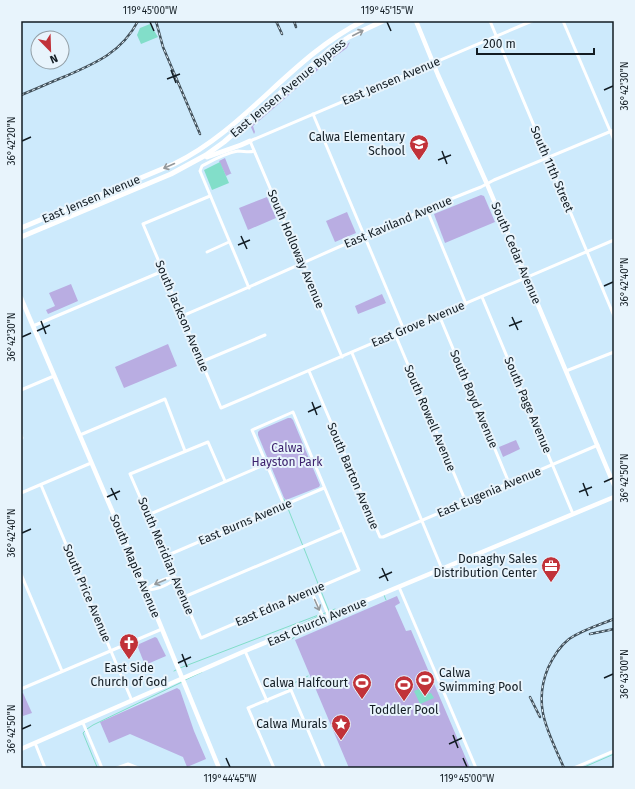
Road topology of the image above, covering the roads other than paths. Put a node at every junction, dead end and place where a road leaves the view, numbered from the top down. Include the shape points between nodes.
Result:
1 (363, 21) edge
2 (383, 21) edge
3 (416, 21) edge
4 (490, 21) edge
5 (532, 21) edge
6 (563, 21) edge
7 (497, 36) junction
8 (434, 63) junction
9 (313, 114) junction
10 (612, 131) edge
11 (614, 140) edge
12 (250, 141) junction
13 (203, 147) joint
14 (254, 151) junction
15 (548, 158) junction
16 (196, 161) junction
17 (487, 184) junction
18 (210, 196) junction
19 (427, 210) junction
20 (21, 228) edge
21 (364, 236) junction
22 (21, 237) edge
23 (614, 240) edge
24 (229, 242) junction
25 (208, 252) dead end
26 (586, 252) junction
27 (302, 263) junction
28 (163, 271) junction
29 (527, 278) junction
30 (249, 288) junction
31 (482, 297) junction
32 (21, 298) edge
33 (466, 304) junction
34 (439, 315) junction
35 (182, 316) junction
36 (614, 316) edge
37 (33, 326) junction
38 (404, 330) junction
39 (395, 334) junction
40 (265, 335) dead end
41 (352, 352) junction
42 (614, 352) edge
43 (342, 357) junction
44 (201, 362) junction
45 (308, 371) junction
46 (565, 372) junction
47 (54, 376) junction
48 (21, 390) edge
49 (221, 408) joint
50 (80, 435) junction
51 (598, 445) junction
52 (185, 451) junction
53 (92, 463) junction
54 (266, 464) junction
55 (553, 465) junction
56 (224, 481) junction
57 (509, 483) junction
58 (41, 485) junction
59 (614, 485) edge
60 (324, 488) junction
61 (21, 493) edge
62 (614, 497) edge
63 (466, 502) junction
64 (284, 505) junction
65 (573, 514) junction
66 (148, 515) junction
67 (422, 521) junction
68 (342, 530) junction
69 (380, 537) joint
70 (166, 556) junction
71 (442, 568) junction
72 (21, 574) edge
73 (176, 578) junction
74 (399, 587) junction
75 (317, 588) junction
76 (146, 590) junction
77 (311, 591) junction
78 (184, 597) junction
79 (329, 617) junction
80 (324, 619) junction
81 (162, 629) junction
82 (201, 638) joint
83 (111, 650) junction
84 (245, 651) junction
85 (62, 671) junction
86 (183, 679) junction
87 (21, 689) edge
88 (267, 700) junction
89 (132, 701) junction
90 (83, 723) junction
91 (35, 743) junction
92 (21, 749) edge
93 (614, 751) edge
94 (45, 768) edge
95 (102, 768) edge
96 (117, 768) edge
97 (138, 768) edge
98 (219, 768) edge
99 (274, 768) edge
100 (324, 768) edge
101 (476, 768) edge
102 (574, 768) edge

1 - 13 main road, East Jensen Avenue Bypass via 318,49
16 -> 2 main road, East Jensen Avenue Bypass via 224,142 332,48
3 - 8 main road, South Cedar Avenue
4 - 7 street, South 11th Street
5 - 7 street, East Jensen Avenue
6 - 10 street
7 - 8 street, East Jensen Avenue
7 - 15 street, South 11th Street
8 - 9 street, East Jensen Avenue
8 - 17 main road, South Cedar Avenue
9 - 12 street, East Jensen Avenue
9 - 21 street
10 - 11 street
10 - 15 street, East Kaviland Avenue
12 - 14 street, South Holloway Avenue
12 - 16 main road
13 -> 20 main road, East Jensen Avenue via 174,164
14 - 18 street via 226,154 202,166 200,172
14 - 27 street, South Holloway Avenue
15 - 17 street, East Kaviland Avenue
15 - 26 street, South 11th Street
16 - 22 main road, East Jensen Avenue
17 - 19 street, East Kaviland Avenue
17 - 29 main road, South Cedar Avenue
18 - 24 street
18 - 28 street, South Jackson Avenue via 143,224
19 - 21 street, East Kaviland Avenue
19 - 33 street
21 - 27 street, East Kaviland Avenue
21 - 38 street
23 - 26 street, East Grove Avenue
24 - 25 street
24 - 30 street
26 - 29 street, East Grove Avenue
26 - 36 street, South 11th Street
27 - 30 street, East Kaviland Avenue
27 - 43 street, South Holloway Avenue
28 - 35 street, South Jackson Avenue
28 - 37 street
29 - 31 street, East Grove Avenue
29 - 46 main road, South Cedar Avenue
30 - 35 street, East Kaviland Avenue
31 - 33 street, East Grove Avenue
31 - 55 street, South Page Avenue
32 - 37 main road, South Maple Avenue
33 - 34 street, East Grove Avenue
34 - 38 street, East Grove Avenue
34 - 57 street, South Boyd Avenue
35 - 44 street, South Jackson Avenue
37 - 47 main road, South Maple Avenue
38 - 39 street, East Grove Avenue
39 - 41 street, East Grove Avenue
39 - 63 street, South Rowell Avenue
40 - 44 street
41 - 43 street, East Grove Avenue
41 - 67 street
42 - 46 street
43 - 45 street, East Grove Avenue
44 - 49 street, South Jackson Avenue
45 - 49 street, East Grove Avenue
45 - 69 street, South Barton Avenue
46 - 51 main road, South Cedar Avenue
47 - 48 street
47 - 50 main road, South Maple Avenue
50 - 52 street via 165,399
50 - 53 main road, South Maple Avenue
51 - 55 street, East Eugenia Avenue
51 - 59 main road, South Cedar Avenue
52 - 56 street via 208,442
52 - 66 street, South Meridian Avenue via 130,474
53 - 58 street
53 - 76 main road, South Maple Avenue
54 - 56 street
54 - 60 street via 252,430 293,412
54 - 64 street
55 - 57 street, East Eugenia Avenue
55 - 65 street, South Page Avenue
56 - 66 street
57 - 63 street, East Eugenia Avenue
58 - 61 street
58 - 83 street, South Price Avenue
60 - 64 street, East Burns Avenue
60 - 68 street
62 - 65 main road, East Church Avenue
63 - 67 street, East Eugenia Avenue
64 - 70 street, East Burns Avenue
65 - 71 main road, East Church Avenue
66 - 70 street, South Meridian Avenue
67 - 69 street, East Eugenia Avenue
67 - 71 street
68 - 75 street, East Edna Avenue via 359,570
68 - 78 street
70 - 73 street, South Meridian Avenue
71 - 74 main road, East Church Avenue
72 - 85 street
73 - 76 street via 171,577
73 - 78 street, South Meridian Avenue
74 - 79 main road, East Church Avenue
74 - 101 street
75 - 77 street, East Edna Avenue
75 - 79 street
76 - 81 main road, South Maple Avenue
77 -> 80 street
77 - 82 street, East Edna Avenue
78 - 82 street, South Meridian Avenue
79 - 80 main road, East Church Avenue
80 - 84 main road, East Church Avenue
81 - 83 street
81 - 86 main road, South Maple Avenue
83 - 85 street
83 - 89 street, South Price Avenue
84 - 86 main road, East Church Avenue
84 - 88 street
85 - 87 street
86 - 89 main road, East Church Avenue
86 - 98 main road, South Maple Avenue
88 - 99 street via 248,708
88 - 100 street via 291,690
89 - 90 main road, East Church Avenue
90 - 91 main road, East Church Avenue
90 - 95 street
91 - 92 main road, East Church Avenue
91 - 94 street
93 - 102 street
96 - 97 street via 128,764

